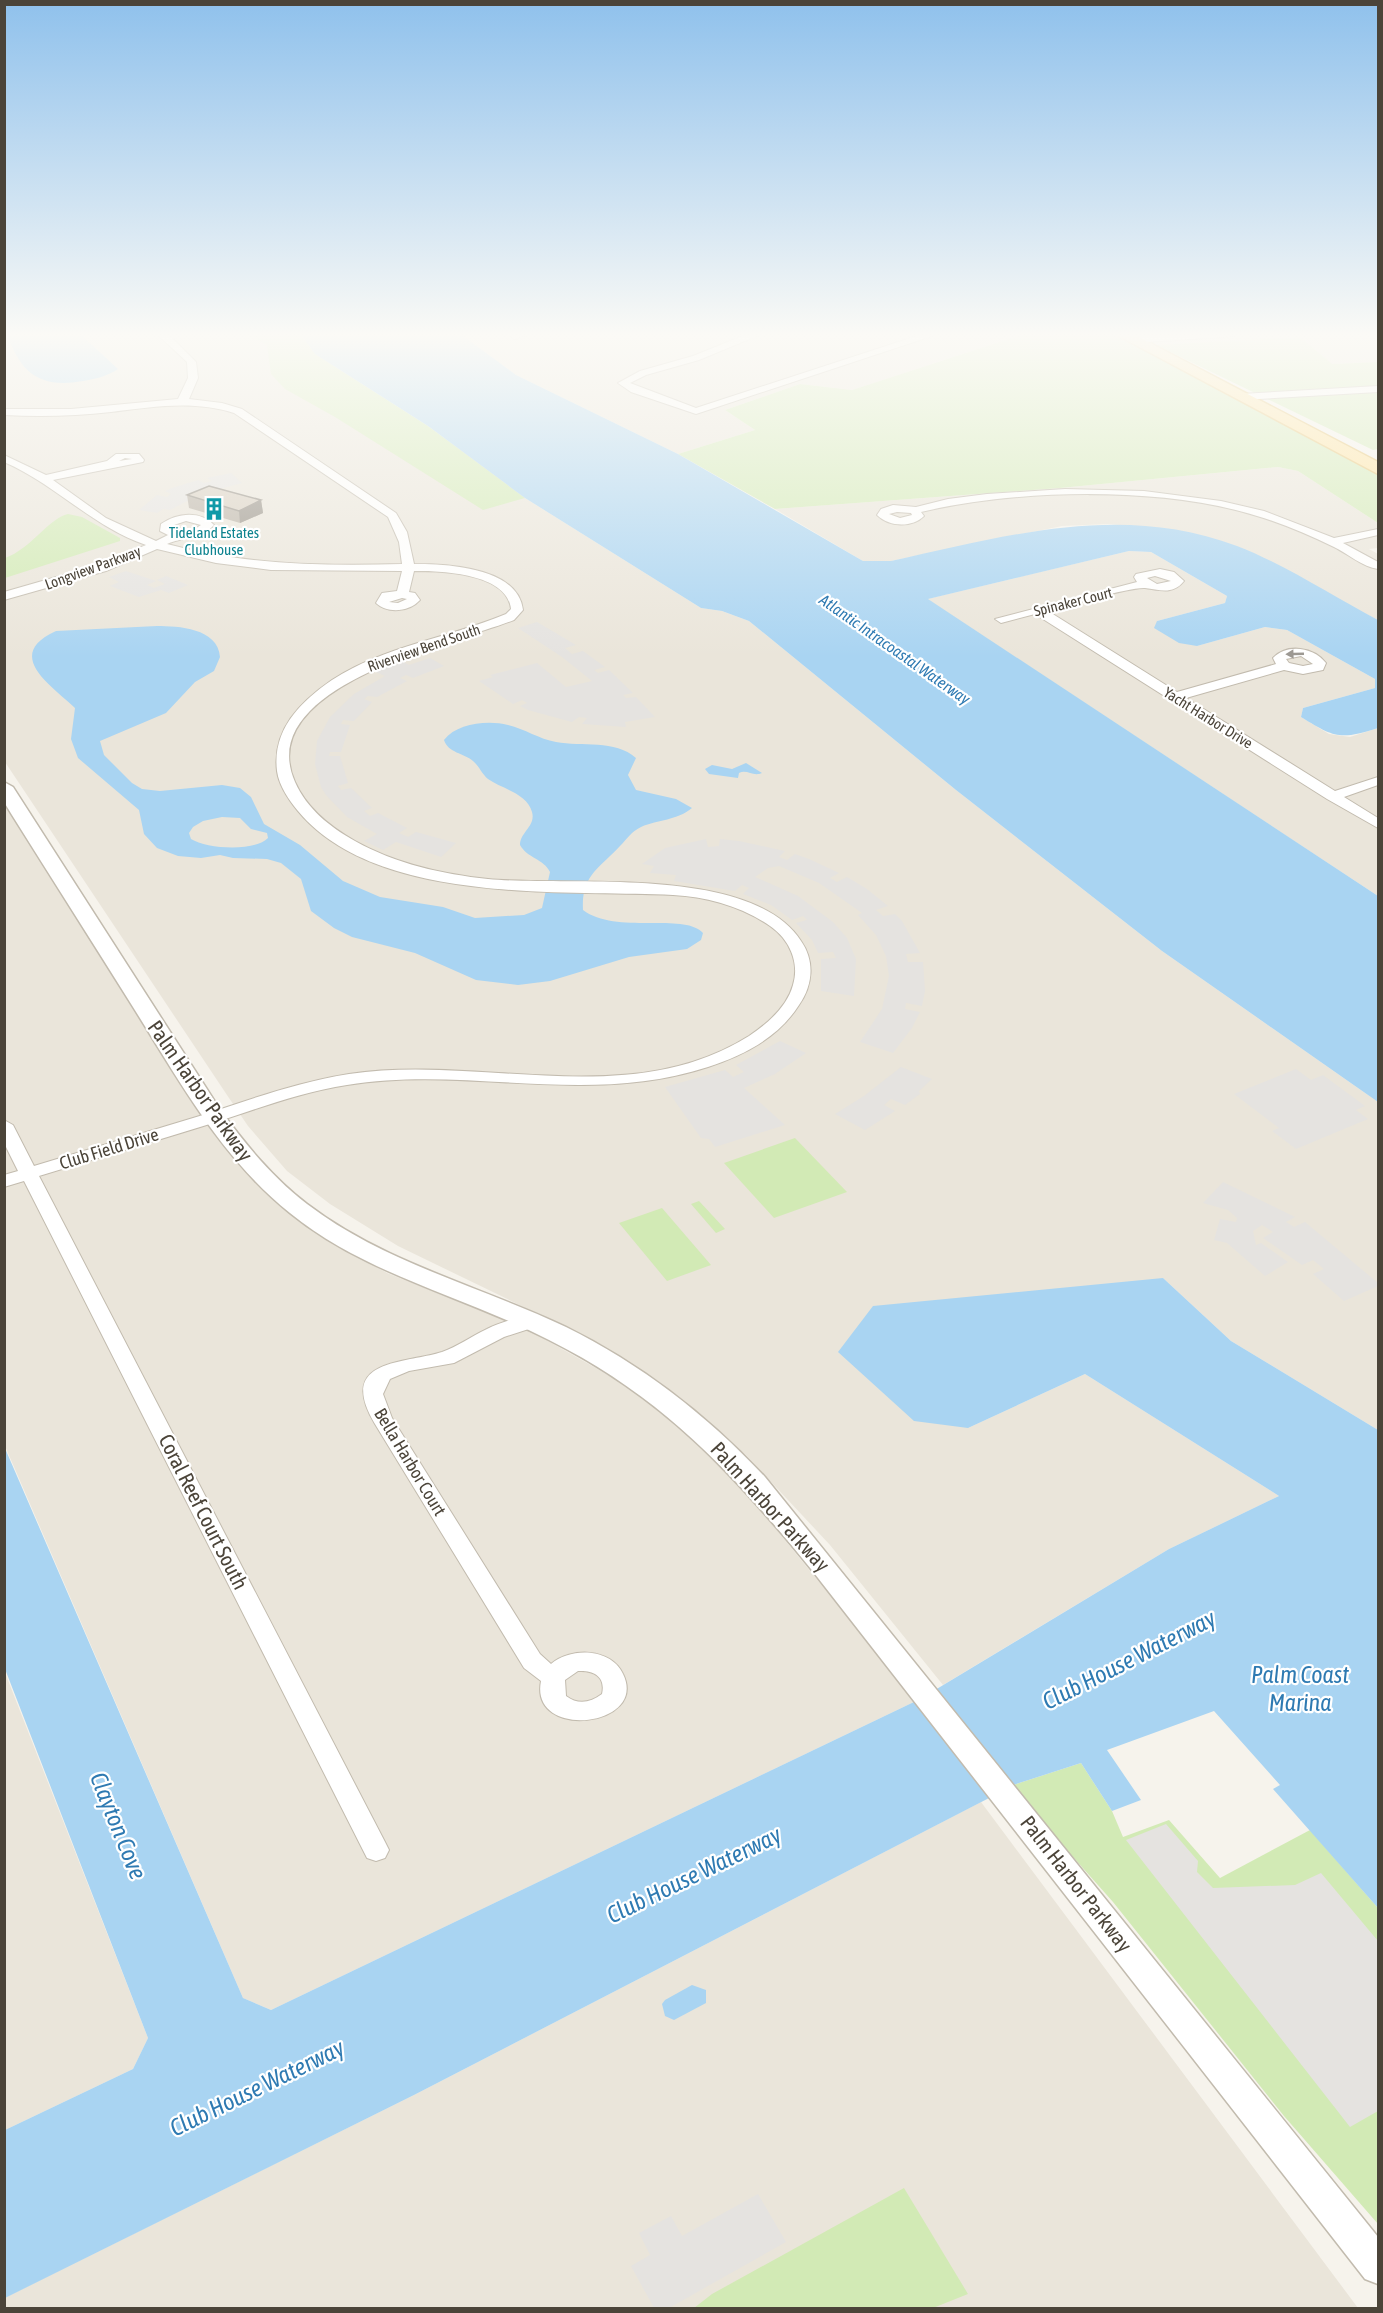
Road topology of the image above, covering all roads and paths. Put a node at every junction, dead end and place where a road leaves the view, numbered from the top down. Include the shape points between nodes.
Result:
1 (283, 441) edge
2 (1325, 441) edge
3 (4, 458) edge
4 (113, 463) dead end
5 (1378, 469) edge
6 (45, 479) junction
7 (914, 510) dead end
8 (166, 531) junction
9 (1378, 532) edge
10 (179, 535) junction
11 (144, 540) junction
12 (1378, 541) edge
13 (1332, 542) junction
14 (157, 544) junction
15 (1346, 549) junction
16 (1378, 566) edge
17 (407, 568) junction
18 (1144, 584) dead end
19 (4, 587) edge
20 (402, 594) dead end
21 (4, 596) edge
22 (1037, 610) junction
23 (1001, 619) dead end
24 (1284, 666) dead end
25 (1174, 697) junction
26 (1378, 781) edge
27 (4, 787) edge
28 (1332, 795) junction
29 (1378, 824) edge
30 (214, 1117) junction
31 (4, 1125) edge
32 (29, 1173) junction
33 (4, 1181) edge
34 (531, 1321) junction
35 (554, 1677) dead end
36 (376, 1850) dead end
37 (1378, 2266) edge

1 - 17 street via 378,504 400,527
2 - 5 main road
3 - 6 street, Riverview Bend South
4 - 6 street
6 - 11 street, Riverview Bend South via 100,520
7 - 13 street via 964,499 1073,491 1132,492 1243,509
8 - 10 street
8 - 10 street, Longview Parkway via 167,524 183,519 197,519 208,525 199,532
8 - 11 street, Longview Parkway
9 - 13 street
10 - 14 street, Longview Parkway
11 - 14 street, Riverview Bend South
11 - 19 street, Longview Parkway via 80,566
12 - 15 street
13 - 15 street
14 - 17 street, Riverview Bend South via 213,558 275,566
14 - 21 street, Longview Parkway via 83,574
15 - 16 street
17 - 20 street via 408,580
17 - 30 street, Riverview Bend South via 453,569 483,576 512,595 517,610 498,622 382,660 325,690 305,709 285,738 281,761 294,797 308,815 362,851 439,875 518,885 704,894 742,905 766,917 788,935 801,954 803,979 795,1001 775,1025 742,1047 701,1065 657,1076 581,1082 378,1076 309,1088
18 - 22 street, Spinaker Court
22 - 23 street, Spinaker Court
22 - 25 street, Yacht Harbor Drive
24 - 25 street
25 - 28 street, Yacht Harbor Drive
26 - 28 street
27 - 30 street, Palm Harbor Parkway
28 - 29 street, Yacht Harbor Drive
30 - 32 street, Club Field Drive
30 - 34 street, Palm Harbor Parkway via 265,1179 344,1240 388,1263
31 - 32 street, Coral Reef Court South
32 - 33 street, Club Field Drive
32 - 36 street, Coral Reef Court South
34 - 35 street, Bella Harbor Court via 497,1332 447,1358 397,1367 379,1378 373,1395 382,1419 532,1660
34 - 37 street, Palm Harbor Parkway via 631,1377 680,1414 729,1456 783,1516

